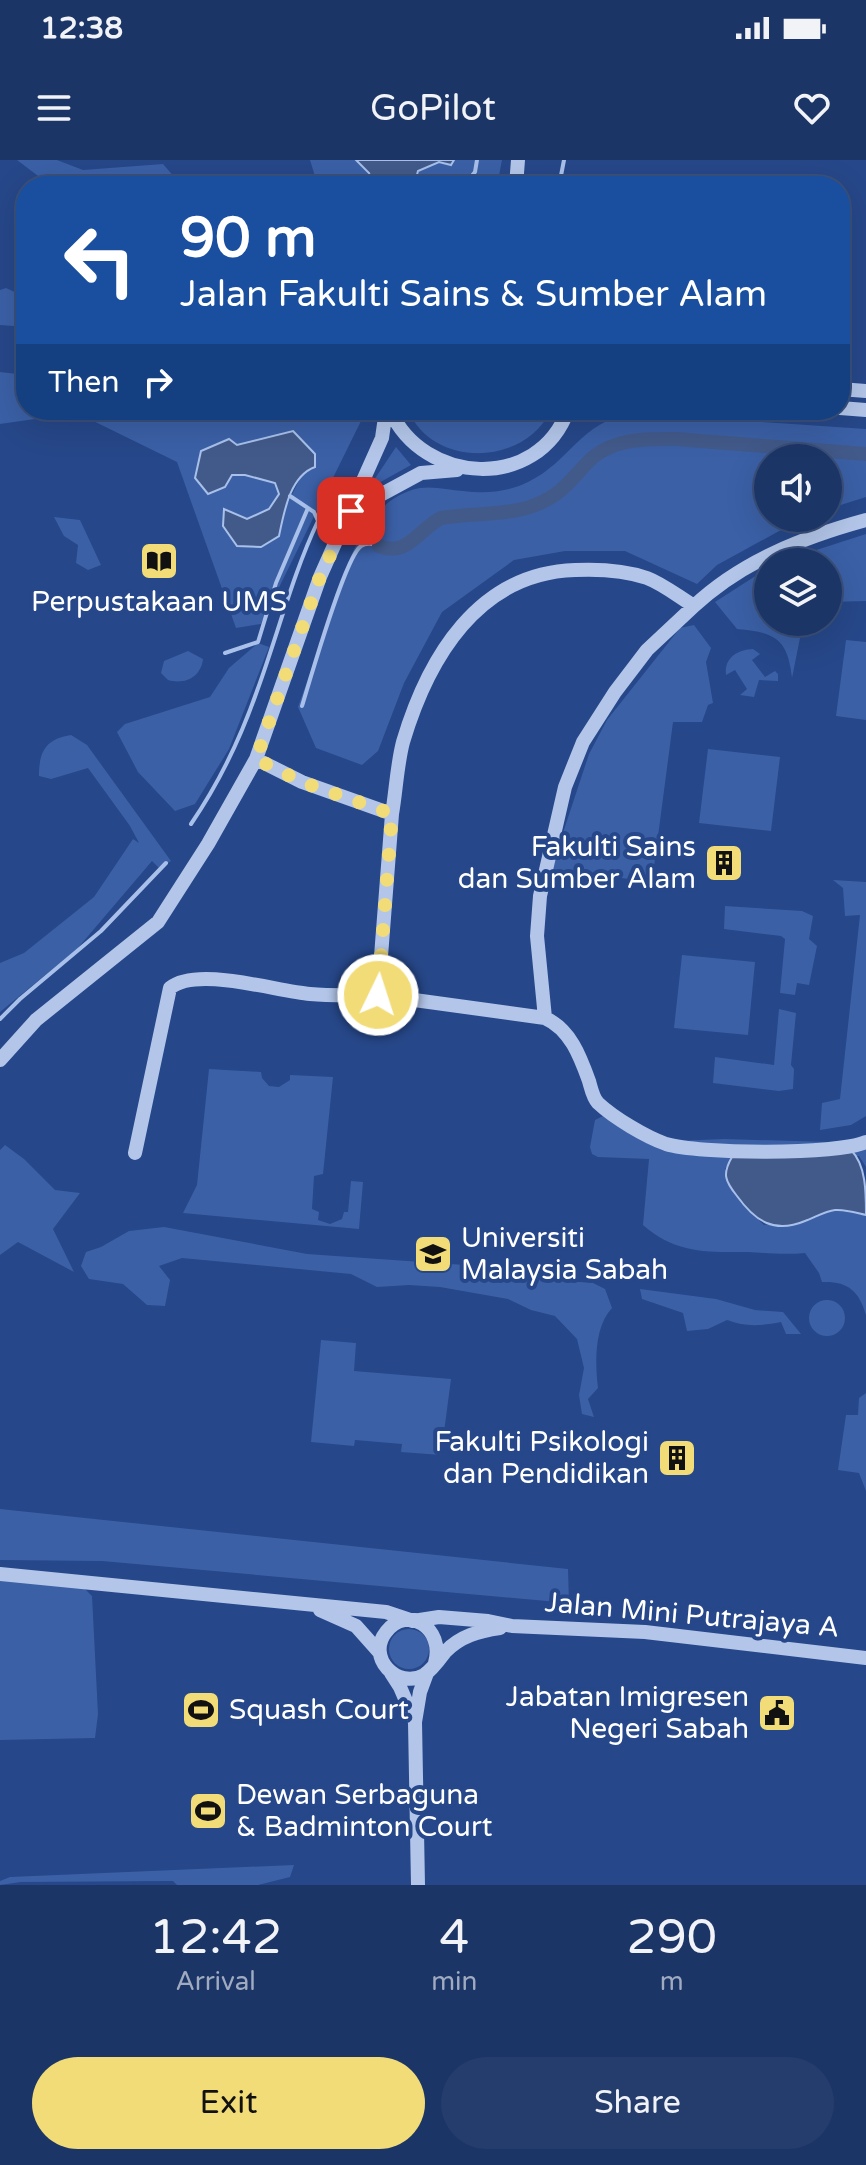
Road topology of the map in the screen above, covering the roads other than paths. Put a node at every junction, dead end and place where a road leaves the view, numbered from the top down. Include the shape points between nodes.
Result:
1 (386, 420) edge
2 (394, 420) edge
3 (563, 420) edge
4 (465, 469) junction
5 (351, 511) junction
6 (866, 520) edge
7 (694, 606) junction
8 (256, 759) junction
9 (392, 814) junction
10 (378, 995) junction
11 (545, 1018) junction
12 (0, 1060) edge
13 (866, 1142) edge
14 (135, 1153) dead end
15 (0, 1574) edge
16 (311, 1606) junction
17 (413, 1621) junction
18 (512, 1626) junction
19 (380, 1653) junction
20 (866, 1658) edge
21 (431, 1668) junction
22 (391, 1673) junction
23 (415, 1722) junction
24 (418, 1885) edge

1 - 5 street
2 - 4 street via 415,446
3 - 4 street via 534,453 500,467
4 - 5 street via 421,473
5 - 8 street via 320,577
6 - 7 street via 784,547
7 - 9 street via 648,579 601,569 548,571 509,585 478,607 448,643 421,693 403,744
7 - 11 street via 647,650 615,692 583,742 565,787 538,922
8 - 9 street via 302,782
8 - 12 street via 158,922 36,1020
9 - 10 street
10 - 11 street
10 - 14 street via 310,994 211,978 178,982 170,988
11 - 13 street via 559,1024 570,1039 596,1101 655,1140 716,1151
15 - 16 street
16 - 17 street via 386,1612
16 - 19 street via 356,1626
17 - 18 street via 439,1617
17 - 19 street via 386,1632
17 - 21 street via 436,1639 438,1654
18 - 20 street, Jalan Mini Putrajaya A via 645,1632
18 - 21 street via 477,1631 452,1644
19 - 22 street
21 - 22 street via 413,1679
21 - 23 street
22 - 23 street
23 - 24 street

